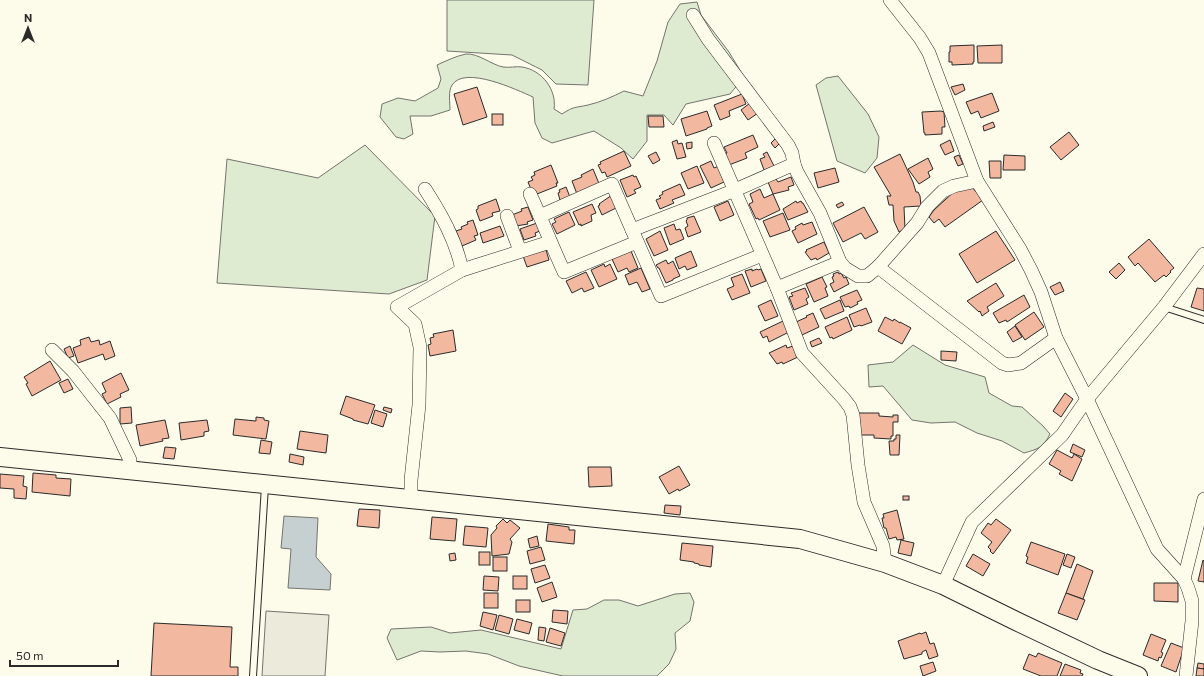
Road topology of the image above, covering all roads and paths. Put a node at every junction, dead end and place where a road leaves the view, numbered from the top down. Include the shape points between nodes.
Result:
1 (890, 0) edge
2 (694, 15) dead end
3 (714, 143) dead end
4 (794, 164) junction
5 (977, 180) junction
6 (425, 189) dead end
7 (733, 191) junction
8 (530, 194) dead end
9 (507, 216) dead end
10 (540, 216) junction
11 (635, 236) junction
12 (550, 242) junction
13 (520, 251) junction
14 (1204, 254) edge
15 (762, 255) junction
16 (840, 262) junction
17 (878, 267) junction
18 (462, 270) junction
19 (777, 288) junction
20 (1164, 307) junction
21 (1204, 320) edge
22 (1056, 338) junction
23 (52, 350) dead end
24 (1087, 399) junction
25 (0, 457) edge
26 (129, 470) junction
27 (265, 484) junction
28 (411, 499) junction
29 (1204, 499) edge
30 (885, 563) junction
31 (1184, 579) junction
32 (943, 585) junction
33 (253, 676) edge
34 (1138, 676) edge
35 (1186, 676) edge

1 - 5 street via 929,53
2 - 4 street via 708,39 788,145
3 - 7 street
4 - 7 street
4 - 16 street via 820,213
5 - 17 street via 943,191
5 - 22 street via 1016,242 1042,292
6 - 18 street via 451,235
7 - 11 street
7 - 15 street
8 - 10 street
9 - 13 street
10 - 11 street via 612,184
10 - 12 street
11 - 12 street via 564,272
11 - 15 street via 661,296
12 - 13 street
13 - 18 street
14 - 20 street
15 - 19 street
16 - 17 street via 858,276 867,276
16 - 19 street
17 - 22 street via 1002,363 1021,363
18 - 28 street via 397,307 415,324 420,347 419,405
19 - 30 street via 802,353 850,407 864,502 883,546
20 - 21 lane
20 - 24 street
22 - 24 street
23 - 26 street via 73,371 110,418 130,460
24 - 31 street via 1157,549
24 - 32 street via 1062,435 972,522
25 - 26 street
26 - 27 street
27 - 28 street
27 - 33 lane
28 - 30 street via 800,539
29 - 31 street
30 - 32 street
31 - 35 street via 1192,601
32 - 34 street via 1098,660

